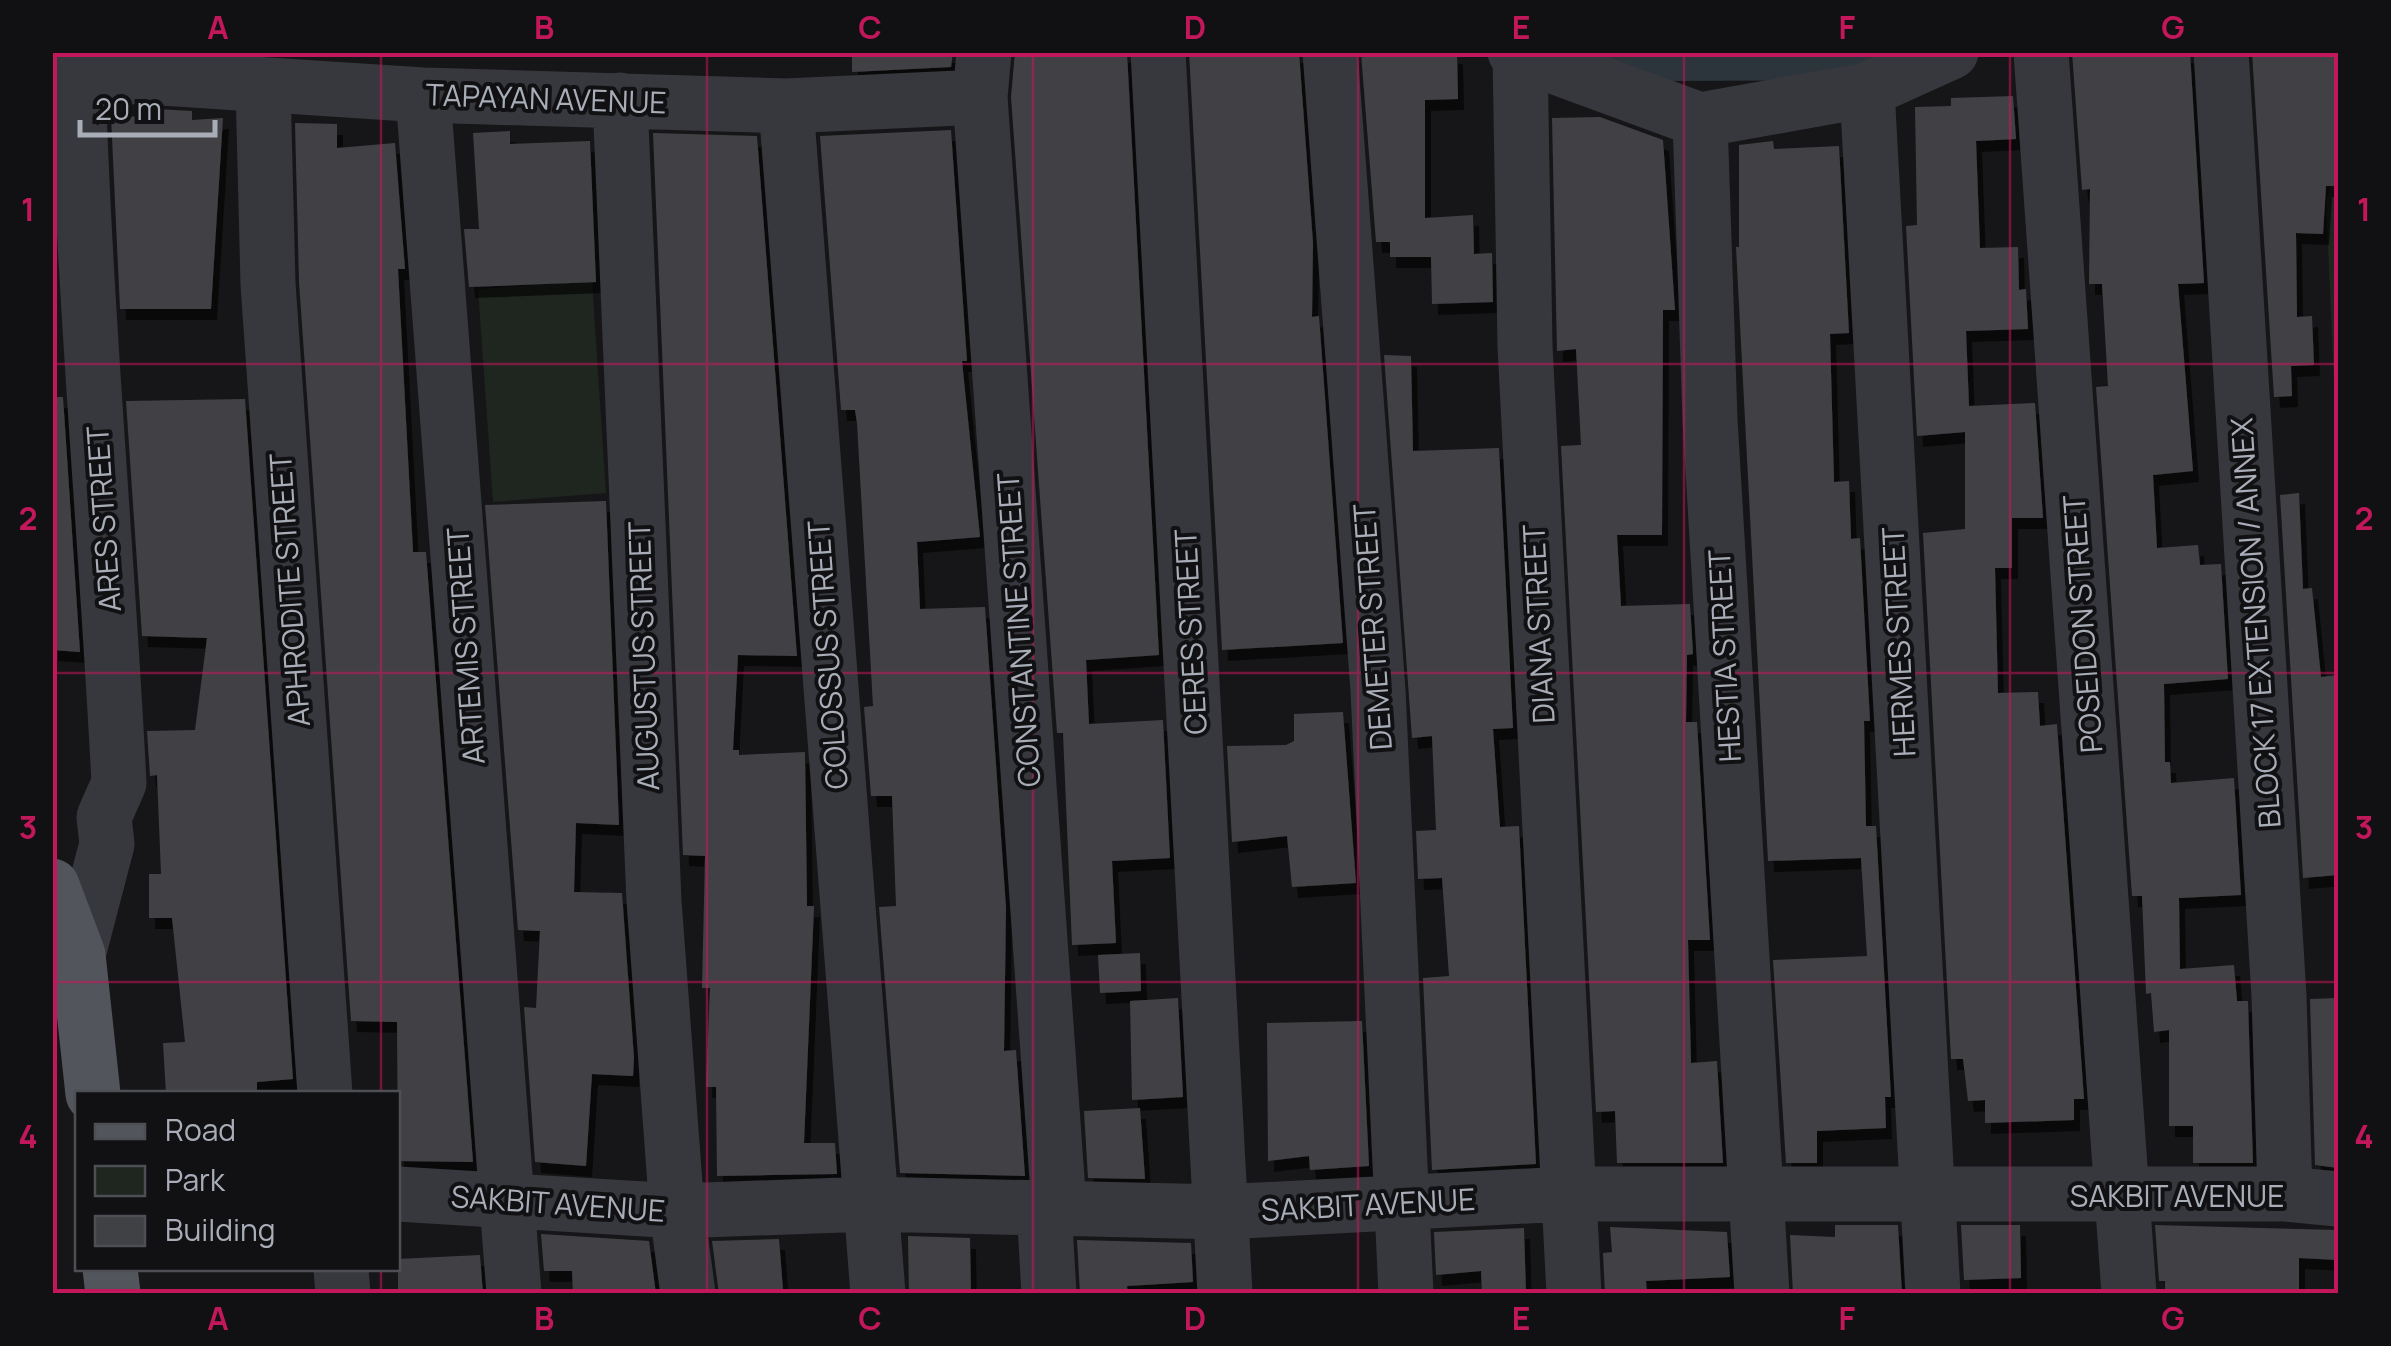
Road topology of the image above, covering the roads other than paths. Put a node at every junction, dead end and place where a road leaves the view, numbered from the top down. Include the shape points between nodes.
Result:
1 (1158, 52) edge
2 (1330, 52) edge
3 (1951, 52) edge
4 (2041, 52) edge
5 (2221, 52) edge
6 (1518, 53) edge
7 (982, 75) edge
8 (65, 76) edge
9 (263, 86) junction
10 (1867, 90) junction
11 (423, 95) junction
12 (620, 100) junction
13 (786, 106) junction
14 (1700, 120) junction
15 (52, 886) edge
16 (78, 955) junction
17 (93, 1091) edge
18 (325, 1091) edge
19 (1754, 1192) junction
20 (1930, 1193) junction
21 (400, 1194) edge
22 (1566, 1194) junction
23 (2285, 1194) junction
24 (2122, 1195) junction
25 (506, 1198) junction
26 (2338, 1198) edge
27 (1400, 1203) junction
28 (869, 1204) junction
29 (1051, 1207) junction
30 (678, 1211) junction
31 (1221, 1212) junction
32 (514, 1294) edge
33 (688, 1294) edge
34 (878, 1294) edge
35 (1049, 1294) edge
36 (1226, 1294) edge
37 (1406, 1294) edge
38 (1574, 1294) edge
39 (1762, 1294) edge
40 (1933, 1294) edge
41 (2128, 1294) edge

1 - 31 street, CERES STREET
2 - 27 street, DEMETER STREET via 1378,690
3 - 10 street
4 - 24 street, POSEIDON STREET
5 - 23 street, BLOCK 17 EXTENSION / ANNEX via 2279,996
6 - 14 street
6 - 22 street, DIANA STREET via 1524,346
7 - 13 street, TAPAYAN AVENUE
7 - 29 street, CONSTANTINE STREET
8 - 9 street, TAPAYAN AVENUE
8 - 16 street, ARES STREET via 105,520 119,783 104,817 107,844
9 - 11 street, TAPAYAN AVENUE
9 - 18 street, APHRODITE STREET via 268,284
10 - 14 street
10 - 20 street, HERMES STREET
11 - 12 street, TAPAYAN AVENUE
11 - 25 street, ARTEMIS STREET
12 - 13 street, TAPAYAN AVENUE
12 - 30 street, AUGUSTUS STREET via 654,901
13 - 28 street, COLOSSUS STREET
14 - 19 street, HESTIA STREET via 1710,420
15 - 16 main road
16 - 17 main road
19 - 20 street, SAKBIT AVENUE
19 - 22 street, SAKBIT AVENUE
19 - 39 street, HESTIA STREET
20 - 24 street, SAKBIT AVENUE
20 - 40 street, HERMES STREET
21 - 25 street, SAKBIT AVENUE
22 - 27 street, SAKBIT AVENUE
22 - 38 street, DIANA STREET
23 - 24 street, SAKBIT AVENUE
23 - 26 street, SAKBIT AVENUE
24 - 41 street, POSEIDON STREET
25 - 30 street, SAKBIT AVENUE
25 - 32 street, ARTEMIS STREET
27 - 31 street, SAKBIT AVENUE
27 - 37 street, DEMETER STREET
28 - 29 street, SAKBIT AVENUE
28 - 30 street, SAKBIT AVENUE
28 - 34 street, COLOSSUS STREET
29 - 31 street, SAKBIT AVENUE
29 - 35 street, CONSTANTINE STREET
30 - 33 street, AUGUSTUS STREET
31 - 36 street, CERES STREET

